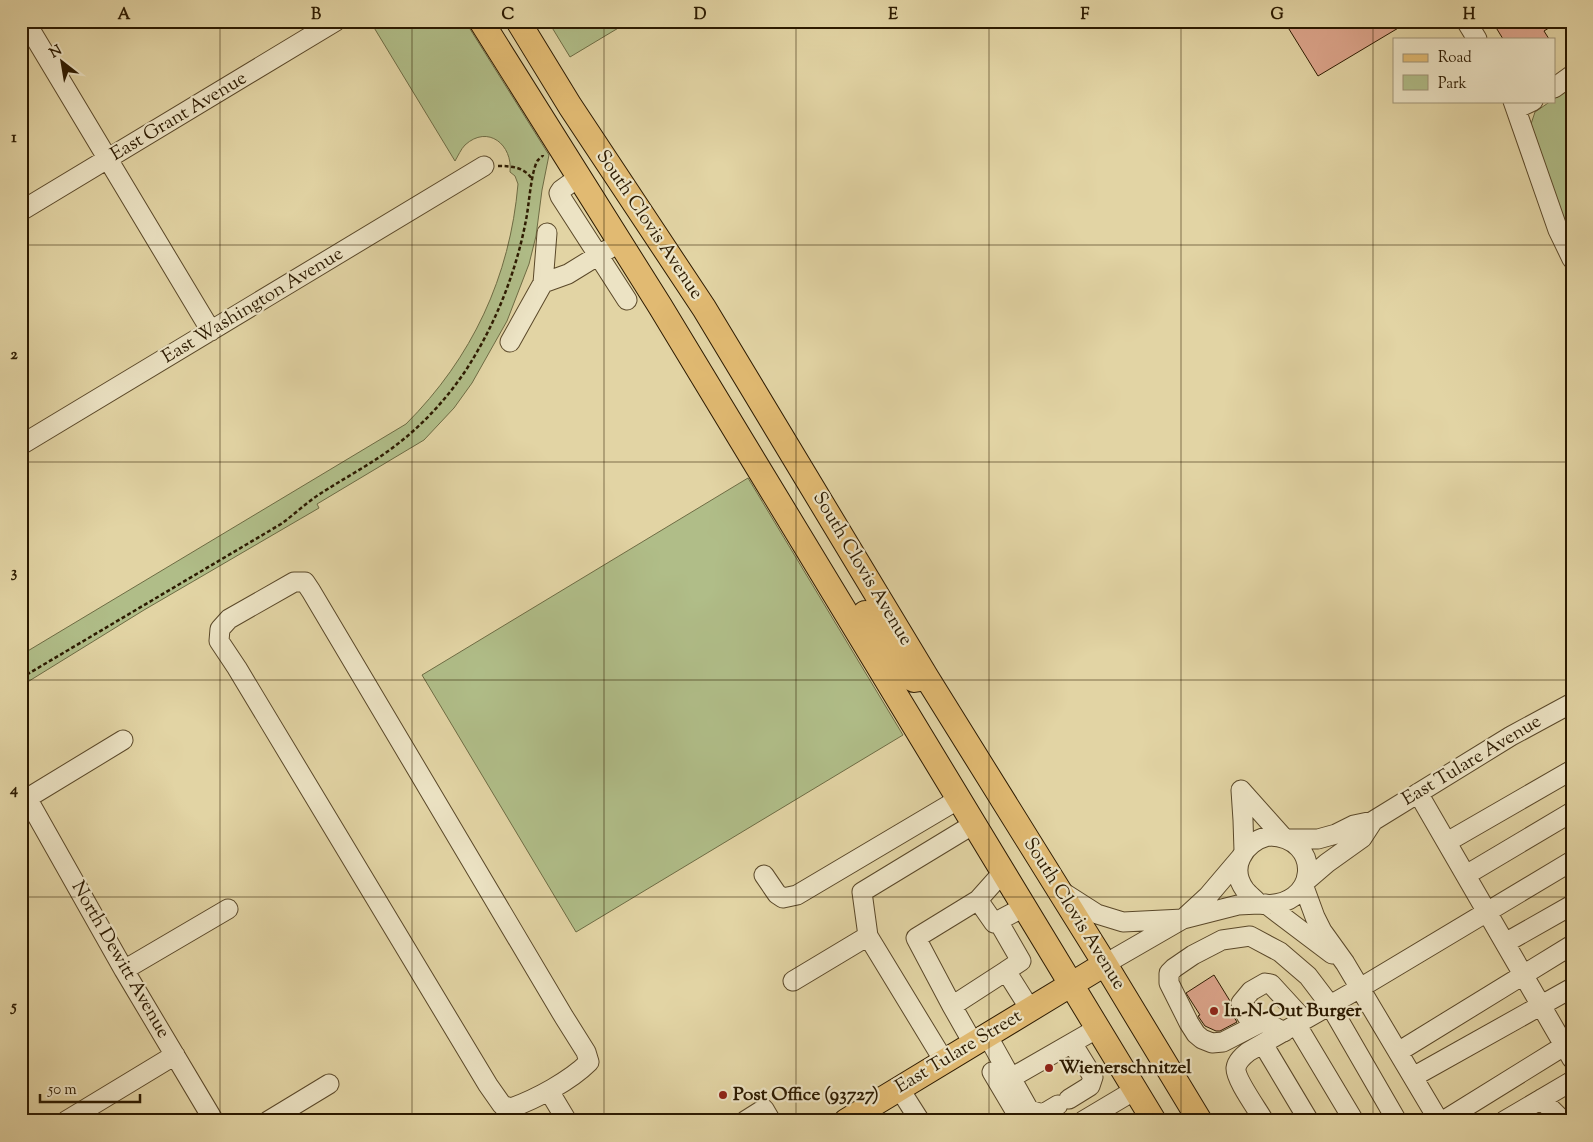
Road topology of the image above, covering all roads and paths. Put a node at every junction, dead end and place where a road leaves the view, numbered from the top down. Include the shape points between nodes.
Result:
1 (25, 21) edge
2 (336, 21) edge
3 (481, 21) edge
4 (518, 21) edge
5 (1466, 21) edge
6 (1476, 38) edge
7 (1572, 75) edge
8 (1556, 87) edge
9 (1520, 104) edge
10 (558, 144) junction
11 (108, 160) junction
12 (484, 166) joint
13 (579, 177) junction
14 (532, 179) junction
15 (21, 211) edge
16 (546, 233) dead end
17 (620, 242) junction
18 (598, 256) junction
19 (1572, 259) edge
20 (542, 282) junction
21 (627, 300) dead end
22 (211, 331) junction
23 (510, 342) dead end
24 (21, 445) edge
25 (800, 536) junction
26 (21, 678) edge
27 (927, 678) junction
28 (1572, 703) edge
29 (123, 740) dead end
30 (1572, 770) edge
31 (1418, 793) junction
32 (959, 799) junction
33 (24, 800) edge
34 (1572, 812) edge
35 (1373, 821) junction
36 (974, 824) junction
37 (1286, 838) junction
38 (1447, 842) junction
39 (1243, 853) junction
40 (1572, 860) edge
41 (1003, 872) junction
42 (764, 875) dead end
43 (1466, 875) junction
44 (1305, 884) junction
45 (1060, 890) junction
46 (978, 900) junction
47 (1263, 904) junction
48 (1572, 905) edge
49 (1024, 907) junction
50 (228, 909) dead end
51 (1487, 912) junction
52 (1183, 919) junction
53 (998, 921) junction
54 (868, 936) junction
55 (1505, 943) junction
56 (1572, 945) edge
57 (1345, 963) junction
58 (1106, 964) junction
59 (124, 970) junction
60 (1006, 971) junction
61 (1523, 974) junction
62 (792, 981) dead end
63 (1071, 984) junction
64 (1360, 988) junction
65 (1572, 988) edge
66 (1330, 1005) junction
67 (1541, 1005) junction
68 (952, 1006) junction
69 (1030, 1009) junction
70 (1295, 1025) junction
71 (1253, 1026) junction
72 (1098, 1028) junction
73 (980, 1039) junction
74 (1072, 1043) junction
75 (1263, 1044) junction
76 (1569, 1048) edge
77 (1398, 1052) junction
78 (175, 1055) junction
79 (944, 1061) junction
80 (992, 1072) dead end
81 (1413, 1077) junction
82 (1011, 1078) junction
83 (1572, 1081) edge
84 (329, 1084) dead end
85 (899, 1088) junction
86 (1135, 1090) junction
87 (549, 1091) junction
88 (1541, 1099) junction
89 (1012, 1118) edge
90 (66, 1121) edge
91 (214, 1121) edge
92 (268, 1121) edge
93 (567, 1121) edge
94 (745, 1121) edge
95 (771, 1121) edge
96 (846, 1121) edge
97 (920, 1121) edge
98 (1083, 1121) edge
99 (1154, 1121) edge
100 (1200, 1121) edge
101 (1264, 1121) edge
102 (1309, 1121) edge
103 (1354, 1121) edge
104 (1397, 1121) edge
105 (1439, 1121) edge
106 (1443, 1121) edge
107 (1504, 1121) edge
108 (1563, 1121) edge

1 - 11 street
2 - 11 street, East Grant Avenue
3 - 10 main road, South Clovis Avenue
4 - 27 main road, South Clovis Avenue via 570,106 704,308
5 - 6 street
7 - 8 street
9 - 19 street via 1558,230
10 - 13 main road, South Clovis Avenue
10 - 14 path via 538,160
11 - 15 street, East Grant Avenue
11 - 22 street
12 - 14 path via 519,168
12 - 22 street, East Washington Avenue
13 - 17 main road, South Clovis Avenue
13 - 18 street via 559,193
14 - 26 path via 516,263 488,331 444,400 415,430 386,453 320,493 280,524
16 - 20 street
17 - 18 street
17 - 25 main road, South Clovis Avenue
18 - 20 street via 568,274
18 - 21 street
20 - 23 street
22 - 24 street, East Washington Avenue
25 - 27 main road via 848,585 901,671 914,680
25 - 32 main road, South Clovis Avenue
27 - 45 main road, South Clovis Avenue
28 - 31 street, East Tulare Avenue
29 - 33 street
30 - 38 street
31 - 35 street, East Tulare Avenue
31 - 38 street
32 - 36 main road, South Clovis Avenue
32 - 42 street via 797,895 783,898
33 - 59 street, North Dewitt Avenue
34 - 43 street
35 - 37 street, East Tulare Avenue via 1318,839
35 - 44 street, East Tulare Avenue via 1362,838 1327,863
36 - 41 main road, South Clovis Avenue
36 - 54 street via 862,892
37 - 39 street, East Tulare Avenue via 1268,836 1258,839
37 - 39 street via 1240,790 1244,820
37 - 44 street via 1304,855 1307,865
38 - 43 street
39 - 47 street via 1238,868 1240,880 1245,890
39 - 52 street, East Tulare Avenue via 1208,896
40 - 51 street
41 - 46 street
41 - 49 main road, South Clovis Avenue
43 - 51 street
44 - 47 street, East Tulare Avenue via 1288,901
44 - 57 street via 1322,931
45 - 52 street via 1097,914 1116,921
45 - 58 main road, South Clovis Avenue
46 - 53 street via 994,923
46 - 68 street via 916,938
47 - 52 street, East Tulare Avenue via 1238,906
47 - 57 street
48 - 55 street
49 - 53 street
49 - 63 main road, South Clovis Avenue
50 - 59 street
51 - 55 street
51 - 64 street
52 - 58 street, East Tulare Avenue
53 - 60 street via 1021,961
54 - 62 street
54 - 79 street
55 - 61 street
56 - 61 street
57 - 64 street
58 - 63 main road, East Tulare Avenue
58 - 100 main road, South Clovis Avenue
59 - 78 street, North Dewitt Avenue
60 - 68 street
60 - 69 street
61 - 67 street
61 - 77 street
63 - 69 main road, East Tulare Street
63 - 72 main road, South Clovis Avenue
64 - 66 street
64 - 77 street
65 - 67 street
66 - 70 street
66 - 71 street via 1308,976 1280,952 1250,936 1222,940 1193,955 1169,973 1169,982 1189,1023 1202,1039 1212,1043 1223,1042
66 - 104 street
67 - 76 street
67 - 81 street
68 - 73 street
69 - 73 main road, East Tulare Street
70 - 71 street via 1260,1023
70 - 71 street via 1271,984 1266,982 1251,991 1241,1003
70 - 75 street
70 - 103 street
72 - 74 street
72 - 86 main road, South Clovis Avenue
73 - 79 main road, East Tulare Street
73 - 82 street
74 - 82 street
74 - 82 street via 1093,1078 1090,1086 1064,1102 1043,1114 1029,1110
75 - 101 street via 1248,1052 1236,1067 1238,1077
75 - 102 street
76 - 106 street
77 - 81 street
78 - 90 street
78 - 91 street, North Dewitt Avenue
79 - 85 main road, East Tulare Street
80 - 89 street
81 - 105 street
83 - 88 street
84 - 92 street
85 - 96 main road, East Tulare Street
85 - 97 street
86 - 98 street
86 - 99 main road, South Clovis Avenue
87 - 87 street via 589,1062 586,1052 305,582 294,582 229,619 220,628 219,641 488,1085 502,1105 511,1108
87 - 93 street
88 - 107 street
88 - 108 street
94 - 95 street via 764,1109

